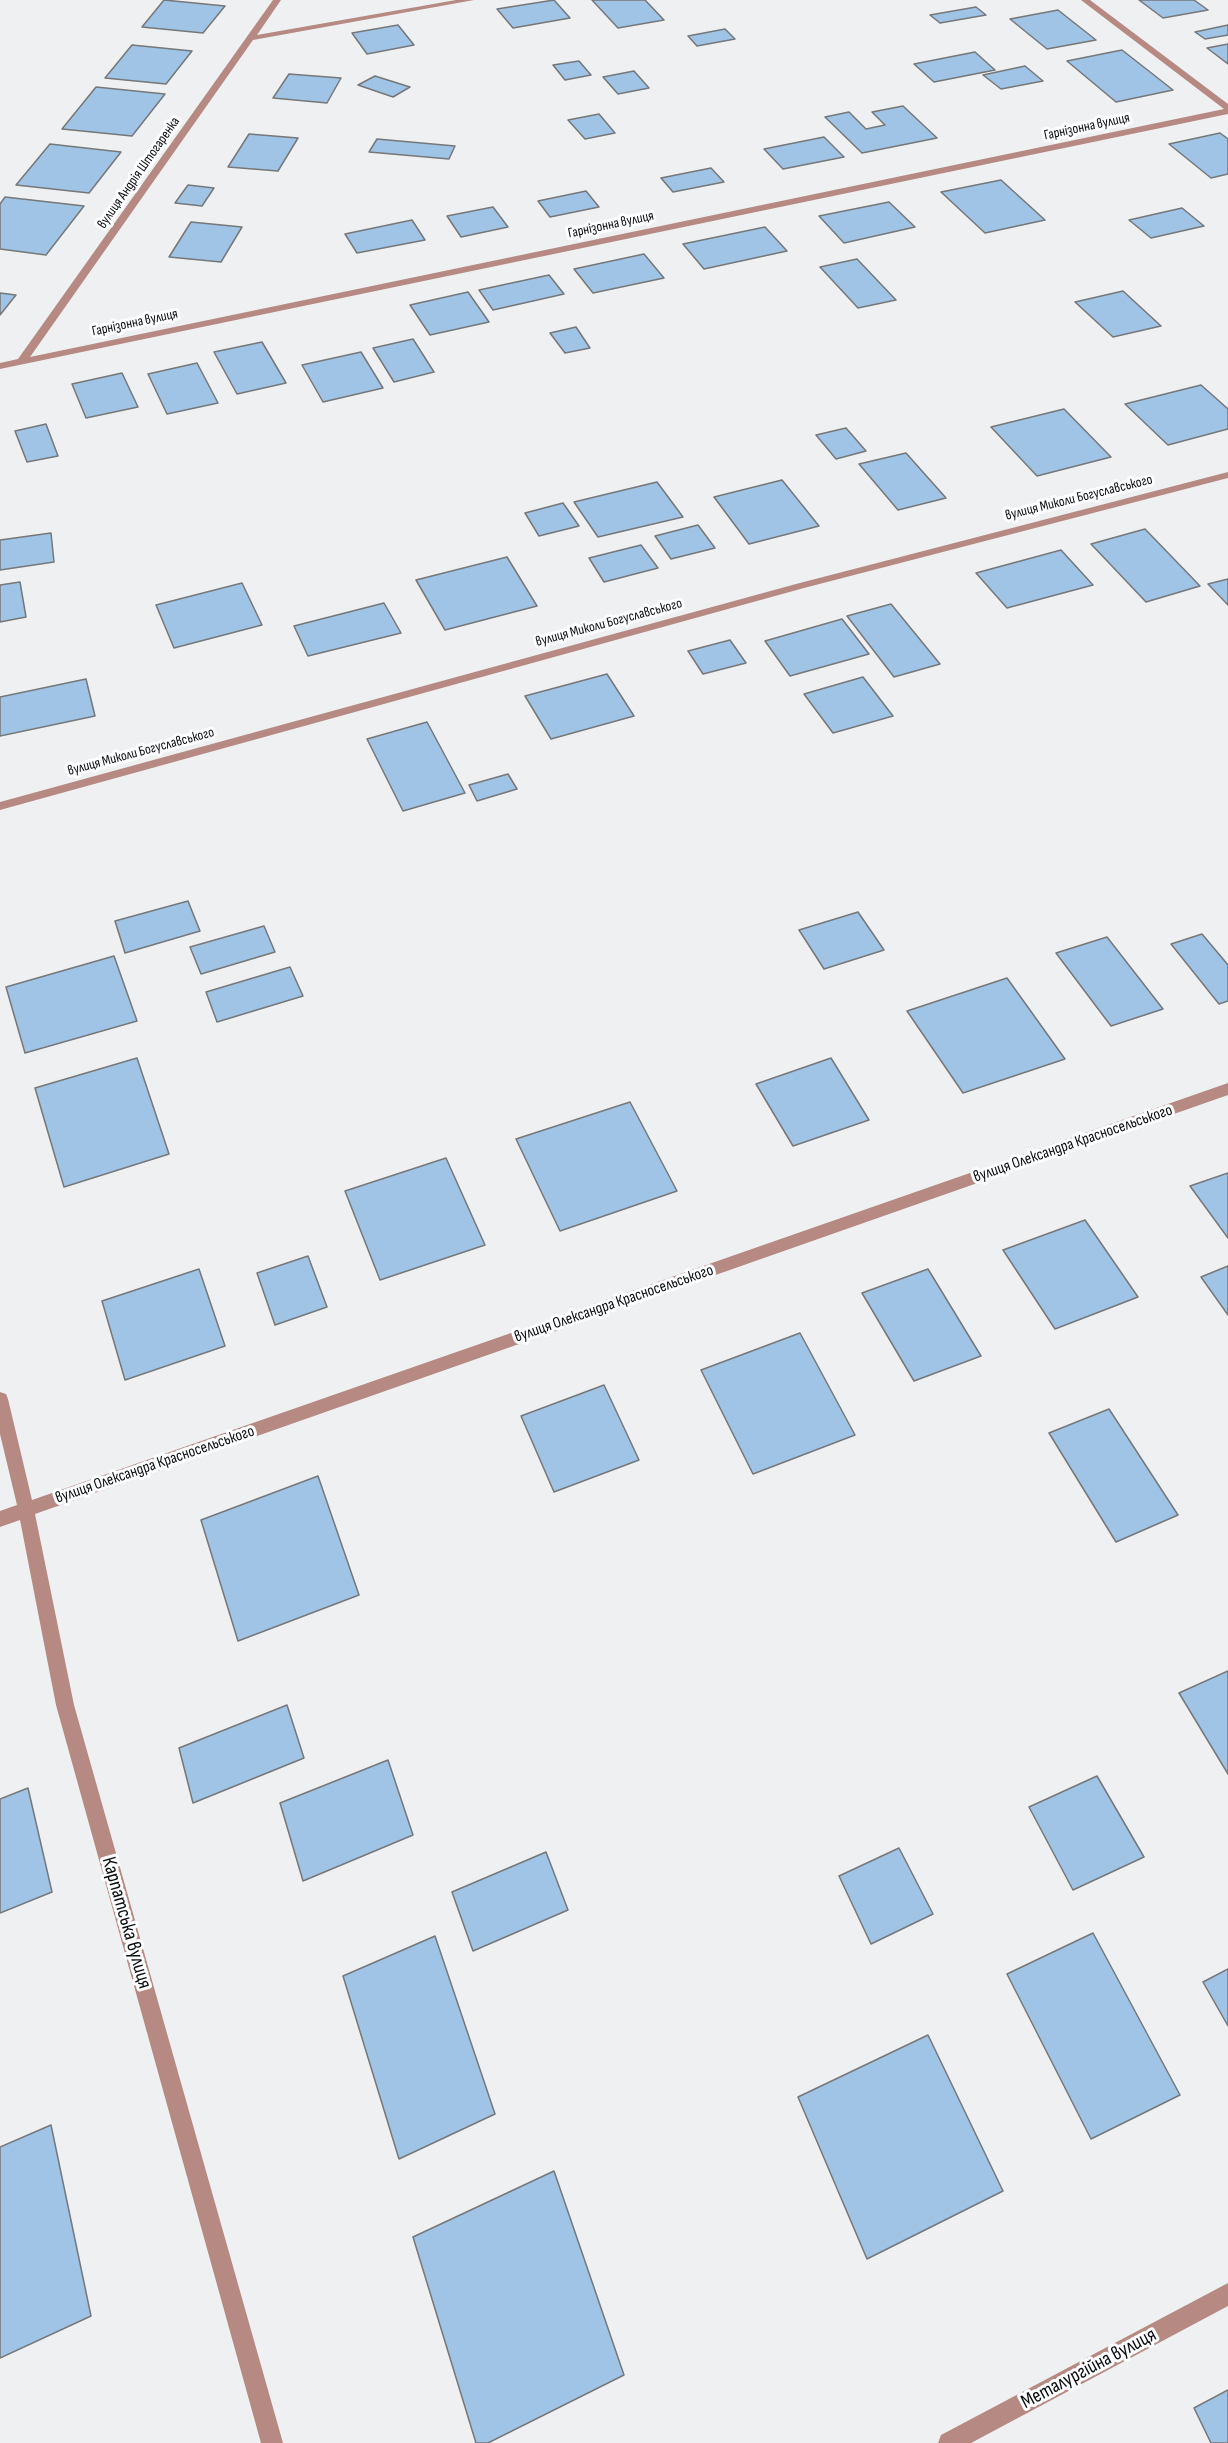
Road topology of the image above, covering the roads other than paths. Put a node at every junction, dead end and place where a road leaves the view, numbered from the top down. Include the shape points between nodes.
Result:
1 (277, 0) edge
2 (470, 0) edge
3 (1085, 0) edge
4 (251, 38) junction
5 (1228, 110) edge
6 (22, 361) junction
7 (0, 366) edge
8 (1228, 476) edge
9 (0, 806) edge
10 (1228, 1089) edge
11 (0, 1399) edge
12 (26, 1510) junction
13 (0, 1519) edge
14 (1228, 2294) edge
15 (272, 2443) edge
16 (949, 2443) edge

1 - 4 street, вулиця Андрія Штогаренка
2 - 4 street
3 - 5 street
4 - 6 street, вулиця Андрія Штогаренка
5 - 6 street, Гарнізонна вулиця
6 - 7 street, Гарнізонна вулиця
8 - 9 street, вулиця Миколи Богуславського via 800,586
10 - 12 street, вулиця Олександра Красносельського
11 - 12 street, Карпатська вулиця
12 - 13 street, вулиця Олександра Красносельського
12 - 15 street, Карпатська вулиця via 64,1705
14 - 16 street, Металургійна вулиця

